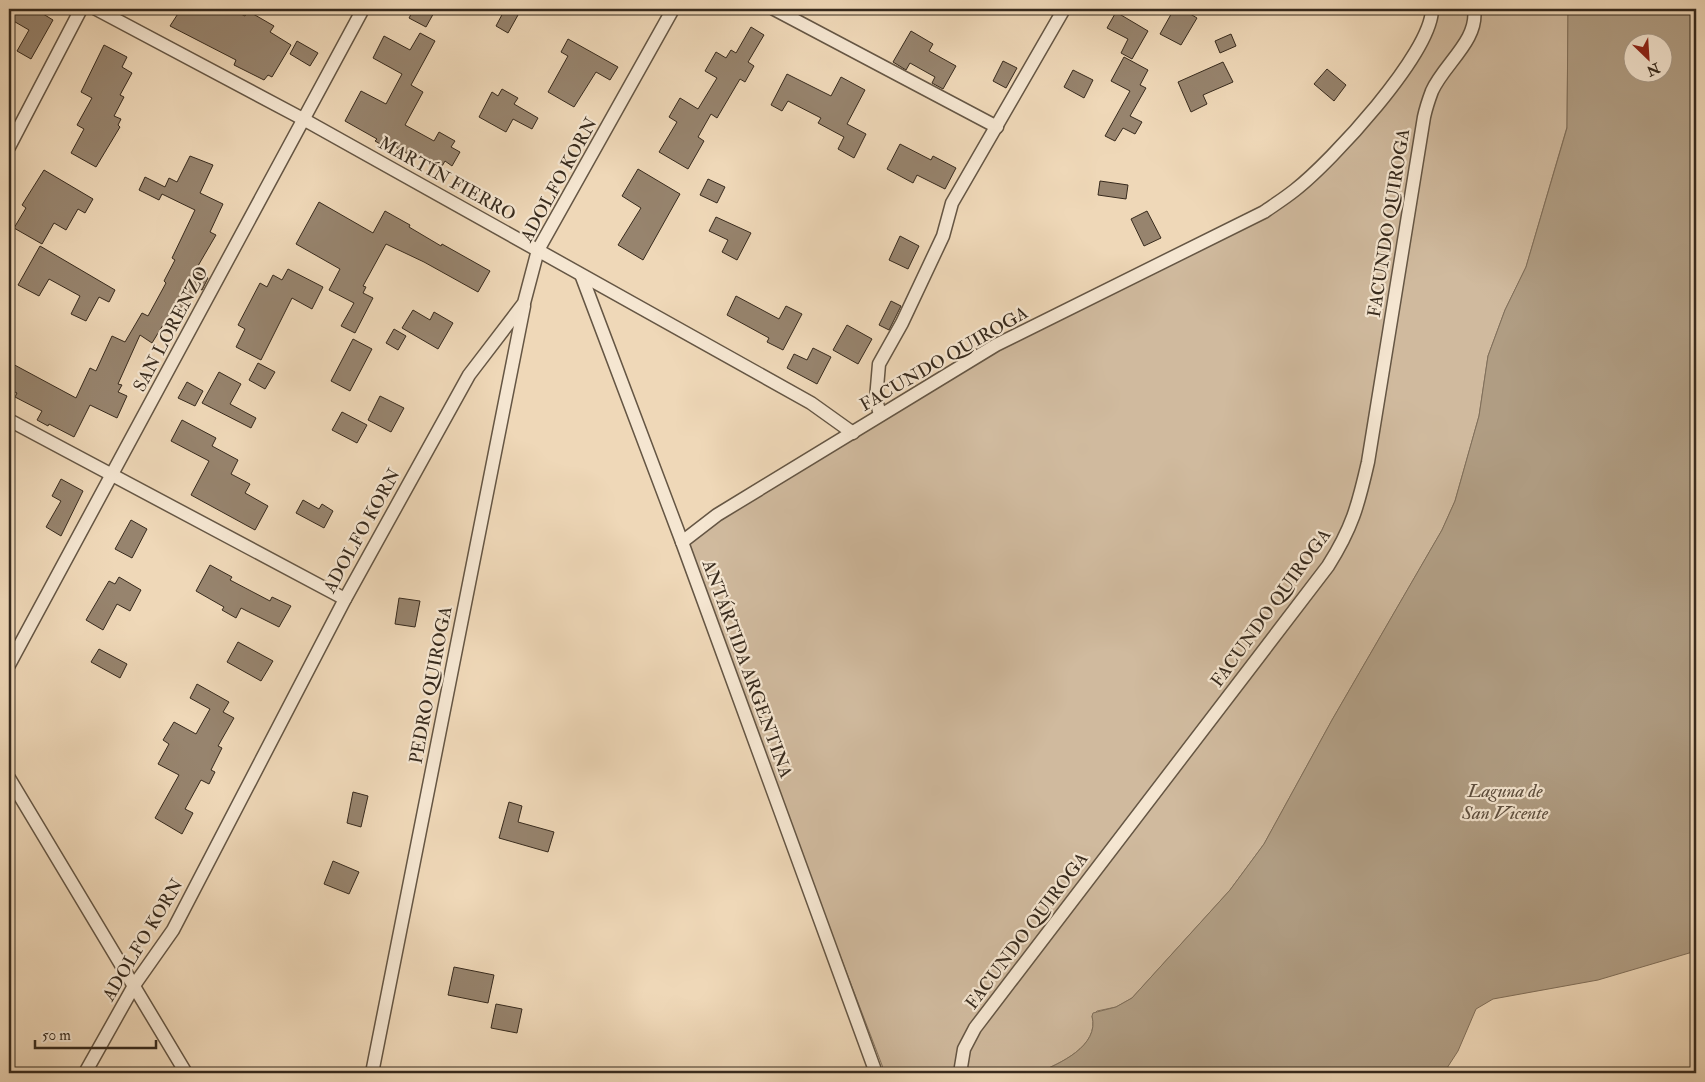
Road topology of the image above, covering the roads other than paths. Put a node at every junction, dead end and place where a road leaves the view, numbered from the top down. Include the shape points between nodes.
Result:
1 (81, 9) edge
2 (96, 9) edge
3 (364, 9) edge
4 (673, 9) edge
5 (774, 9) edge
6 (1064, 9) edge
7 (1432, 9) edge
8 (1474, 9) edge
9 (303, 119) junction
10 (997, 127) junction
11 (9, 147) edge
12 (538, 250) junction
13 (582, 277) junction
14 (524, 304) junction
15 (880, 415) junction
16 (9, 420) edge
17 (853, 433) junction
18 (112, 476) junction
19 (682, 542) junction
20 (344, 599) junction
21 (9, 665) edge
22 (9, 778) edge
23 (135, 984) junction
24 (85, 1073) edge
25 (186, 1073) edge
26 (372, 1073) edge
27 (876, 1073) edge
28 (960, 1073) edge

1 - 11 street
2 - 9 street, MARTÍN FIERRO
3 - 9 street, SAN LORENZO
4 - 12 street, ADOLFO KORN
5 - 10 street
6 - 10 street
7 - 15 street, FACUNDO QUIROGA via 1423,41 1402,76 1296,190 1264,212 996,345
8 - 28 street, FACUNDO QUIROGA via 1475,18 1467,40 1433,90 1424,117 1368,462 1358,508 1346,538 1328,566 975,1028 964,1049
9 - 12 street, MARTÍN FIERRO
9 - 18 street, SAN LORENZO
10 - 15 street via 952,203 943,236 879,364 876,399
12 - 13 street, MARTÍN FIERRO
12 - 14 street, ADOLFO KORN
13 - 17 street, MARTÍN FIERRO via 811,403
13 - 19 street, ANTÁRTIDA ARGENTINA
14 - 20 street, ADOLFO KORN via 469,374
14 - 26 street, PEDRO QUIROGA
15 - 17 street, FACUNDO QUIROGA
16 - 18 street
17 - 19 street, FACUNDO QUIROGA via 717,515
18 - 20 street
18 - 21 street, SAN LORENZO
19 - 27 street, ANTÁRTIDA ARGENTINA
20 - 23 street, ADOLFO KORN via 173,930
22 - 23 street
23 - 24 street, ADOLFO KORN
23 - 25 street

